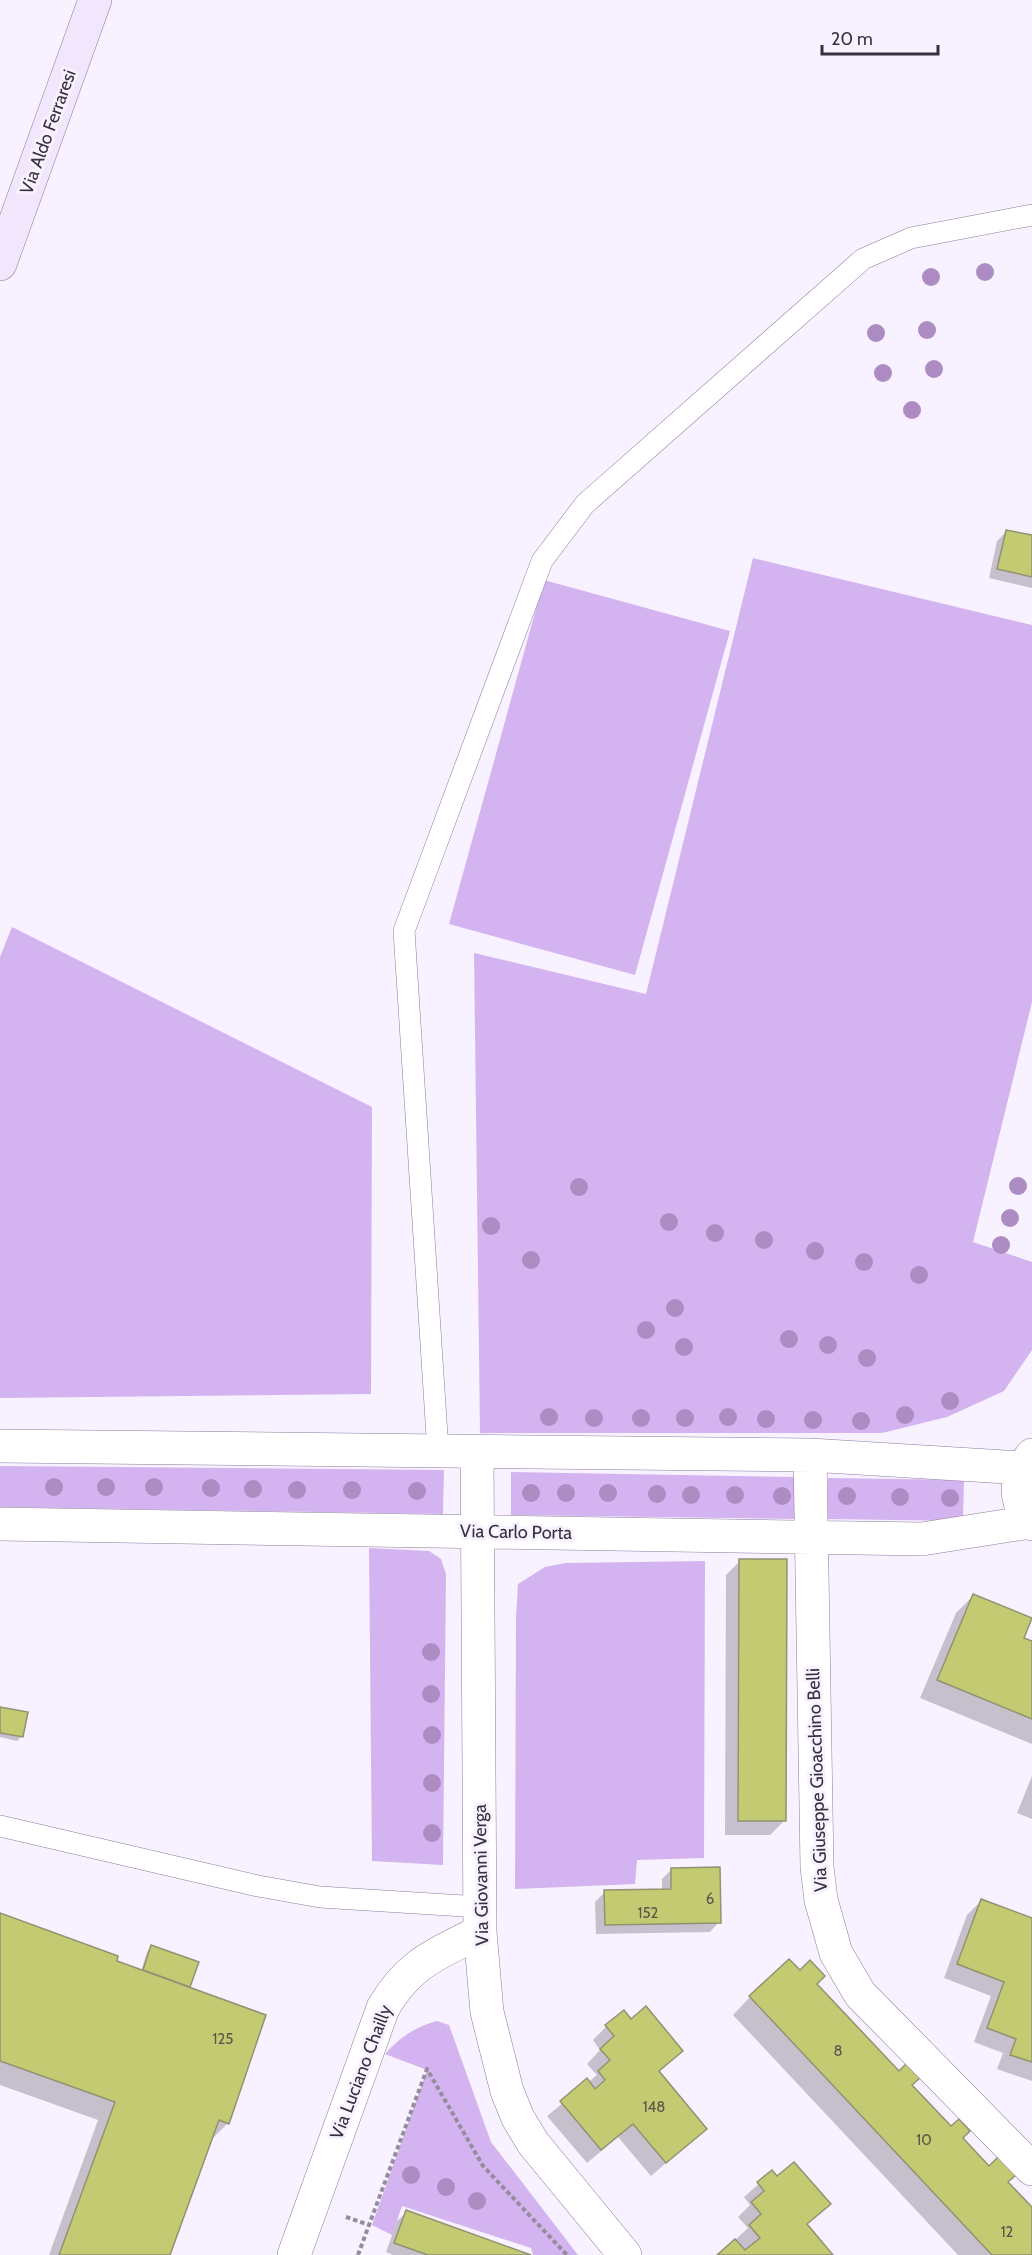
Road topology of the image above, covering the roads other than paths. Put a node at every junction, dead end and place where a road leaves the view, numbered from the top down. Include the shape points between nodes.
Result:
1 (95, 0) edge
2 (1032, 215) edge
3 (0, 264) edge
4 (0, 1446) edge
5 (438, 1451) junction
6 (477, 1452) junction
7 (810, 1455) junction
8 (1029, 1458) edge
9 (1031, 1523) edge
10 (0, 1524) edge
11 (480, 1532) junction
12 (810, 1537) junction
13 (0, 1826) edge
14 (480, 1920) junction
15 (1032, 2169) edge
16 (294, 2255) edge
17 (625, 2255) edge

1 - 3 main road, Via Aldo Ferraresi
2 - 5 lane via 911,238 863,259 585,504 542,561 404,931
4 - 5 street
5 - 6 street
6 - 7 street
6 - 11 street, Via Giovanni Verga
7 - 8 street
7 - 12 street, Via Giuseppe Gioacchino Belli
8 - 9 street via 1017,1483 1018,1500
9 - 12 street, Via Carlo Porta via 922,1539
10 - 11 street, Via Carlo Porta
11 - 12 street, Via Carlo Porta
11 - 14 street, Via Giovanni Verga
12 - 15 street, Via Giuseppe Gioacchino Belli via 817,1867 821,1900 836,1953 860,1994
13 - 14 lane via 258,1886
14 - 16 street, Via Luciano Chailly via 396,1984 383,2008
14 - 17 street, Via Giovanni Verga via 487,2012 518,2118 533,2143

